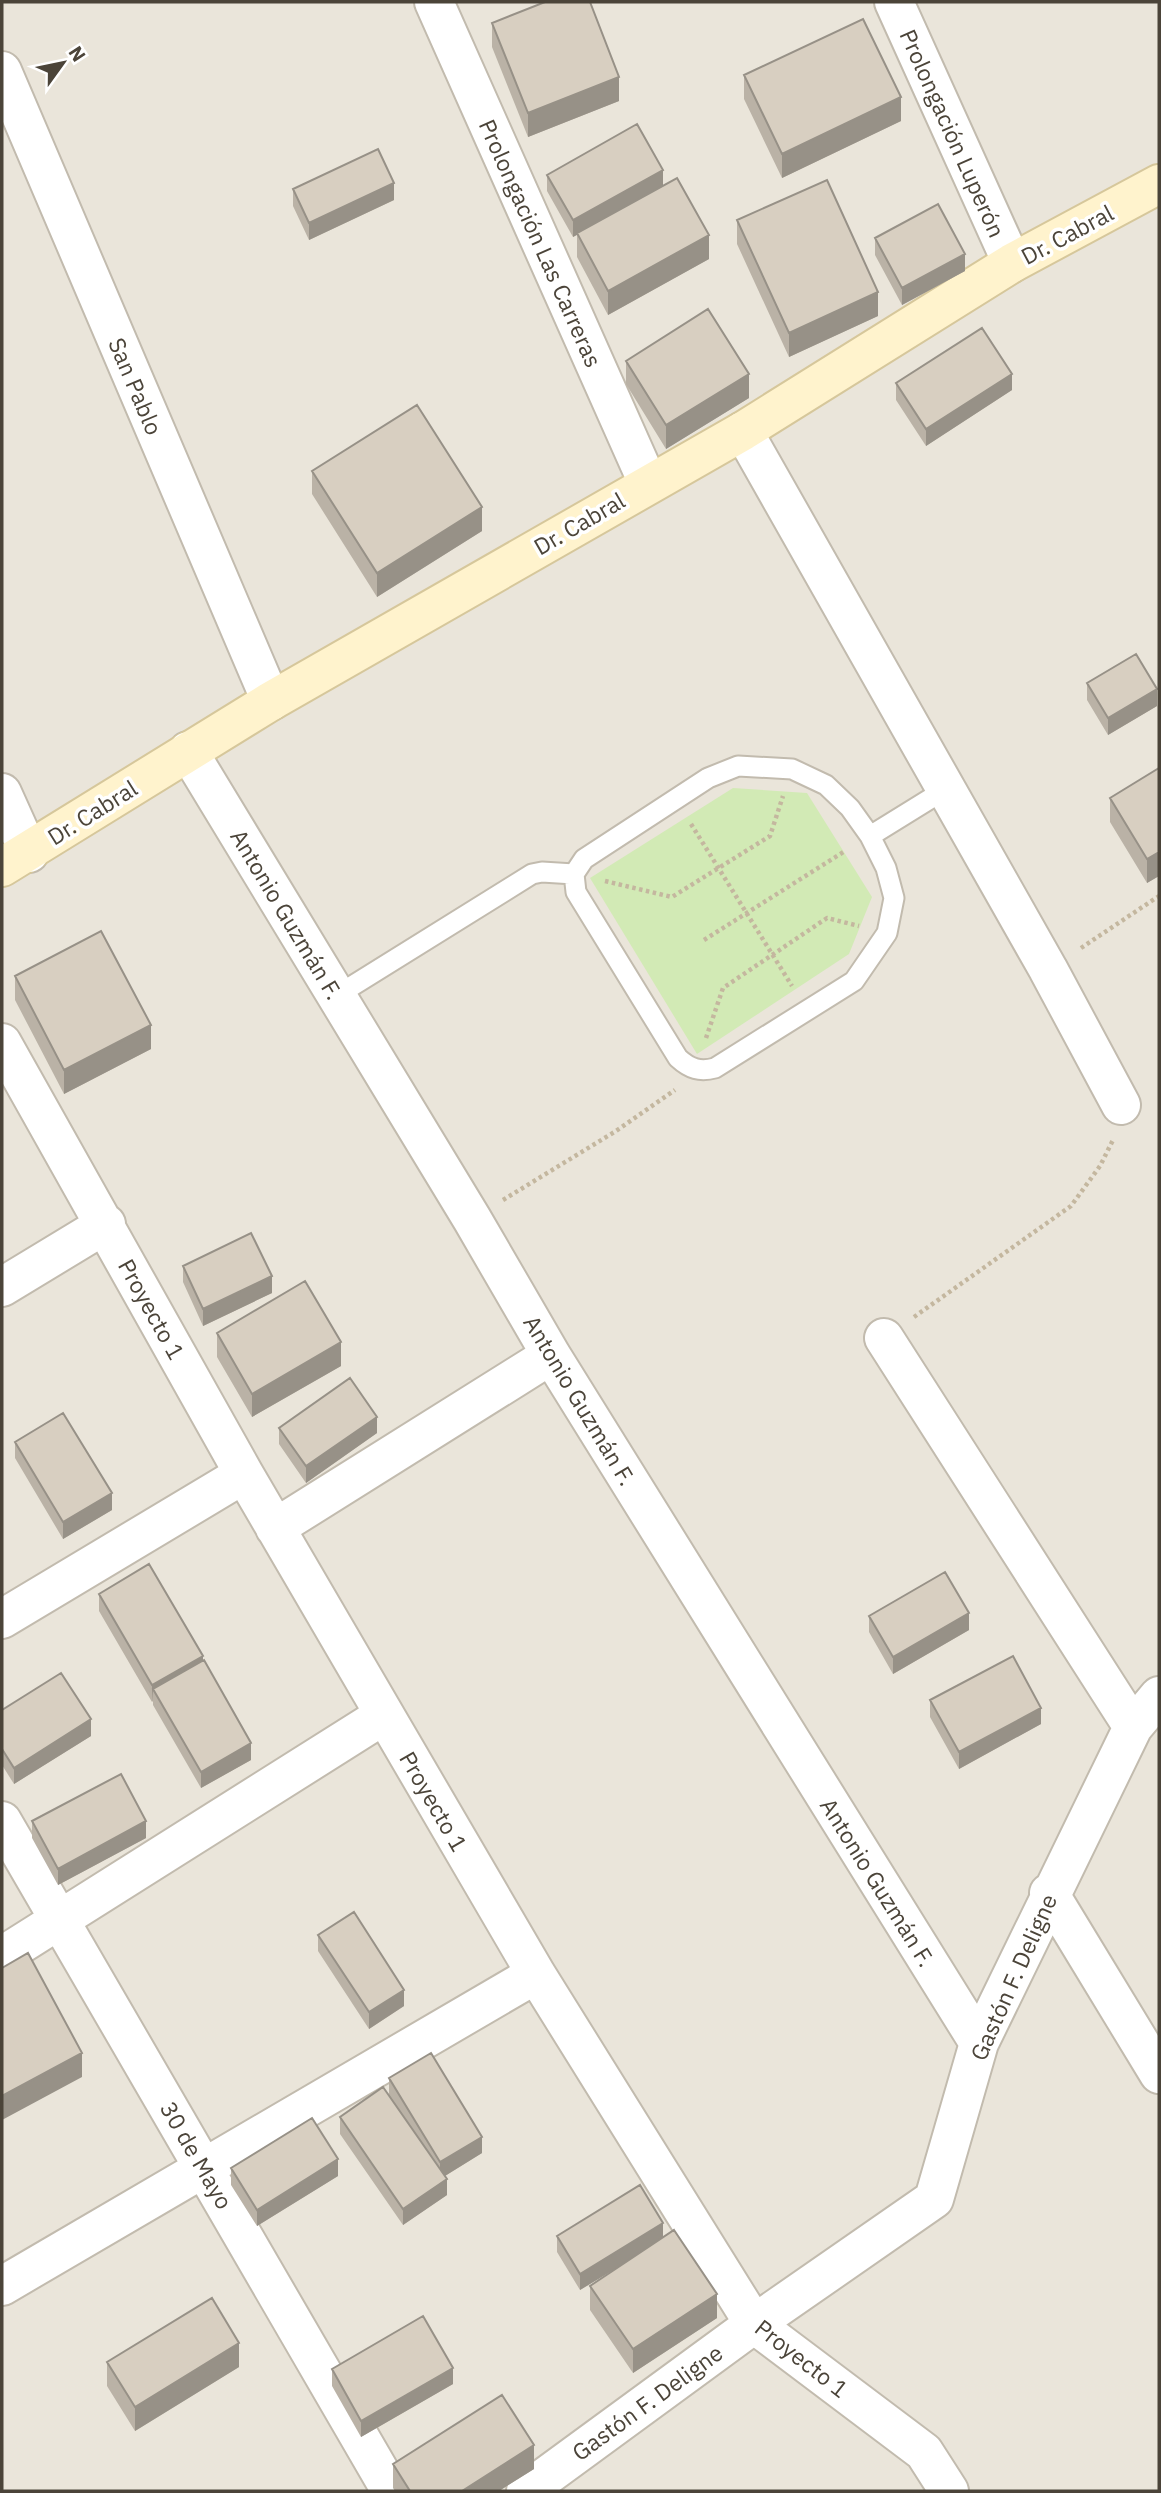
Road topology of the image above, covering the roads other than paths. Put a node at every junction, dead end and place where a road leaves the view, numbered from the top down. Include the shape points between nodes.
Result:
1 (434, 2) edge
2 (894, 2) edge
3 (2, 71) edge
4 (1159, 184) edge
5 (1012, 263) junction
6 (743, 431) junction
7 (648, 483) junction
8 (271, 701) junction
9 (188, 751) junction
10 (946, 789) junction
11 (2, 793) edge
12 (870, 836) junction
13 (15, 860) edge
14 (574, 874) junction
15 (336, 996) junction
16 (2, 1043) edge
17 (1121, 1105) road end
18 (106, 1224) junction
19 (2, 1287) edge
20 (884, 1338) road end
21 (551, 1355) junction
22 (244, 1474) junction
23 (275, 1528) junction
24 (2, 1619) edge
25 (1159, 1696) edge
26 (384, 1715) junction
27 (1133, 1727) junction
28 (2, 1821) edge
29 (1049, 1894) junction
30 (59, 1920) junction
31 (2, 1956) edge
32 (536, 1975) junction
33 (979, 2043) junction
34 (1159, 2074) edge
35 (206, 2169) junction
36 (2, 2286) edge
37 (754, 2323) junction
38 (391, 2491) edge
39 (526, 2491) edge
40 (949, 2491) edge

1 - 7 street, Prolongación Las Carreras
2 - 5 street, Prolongación Luperón
3 - 8 street, San Pablo
4 - 5 street, Dr. Cabral
5 - 6 street, Dr. Cabral
6 - 7 street, Dr. Cabral
6 - 10 street
7 - 8 street, Dr. Cabral
8 - 9 street, Dr. Cabral
9 - 13 street, Dr. Cabral
9 - 15 street, Antonio Guzmán F.
10 - 12 lane
10 - 17 street
11 - 13 street
12 - 14 lane via 826,785 792,769 738,766 708,778 584,859
12 - 14 lane via 886,867 894,898 887,933 854,981 715,1069 695,1070 678,1058 576,892
14 - 15 lane via 532,874
15 - 21 street, Antonio Guzmán F.
16 - 18 street, Proyecto 1
18 - 19 street
18 - 22 street, Proyecto 1
20 - 27 street
21 - 23 street
21 - 33 street, Antonio Guzmán F.
22 - 23 street, Proyecto 1
22 - 24 street
23 - 26 street, Proyecto 1
25 - 27 street, Gastón F. Deligne
26 - 30 street
26 - 32 street, Proyecto 1
27 - 29 street, Gastón F. Deligne
28 - 30 street, 30 de Mayo
29 - 33 street, Gastón F. Deligne
29 - 34 street
30 - 31 street
30 - 35 street, 30 de Mayo
32 - 35 street
32 - 37 street, Proyecto 1
33 - 37 street, Gastón F. Deligne via 934,2199
35 - 36 street
35 - 38 street, 30 de Mayo
37 - 39 street, Gastón F. Deligne
37 - 40 street, Proyecto 1 via 924,2452

